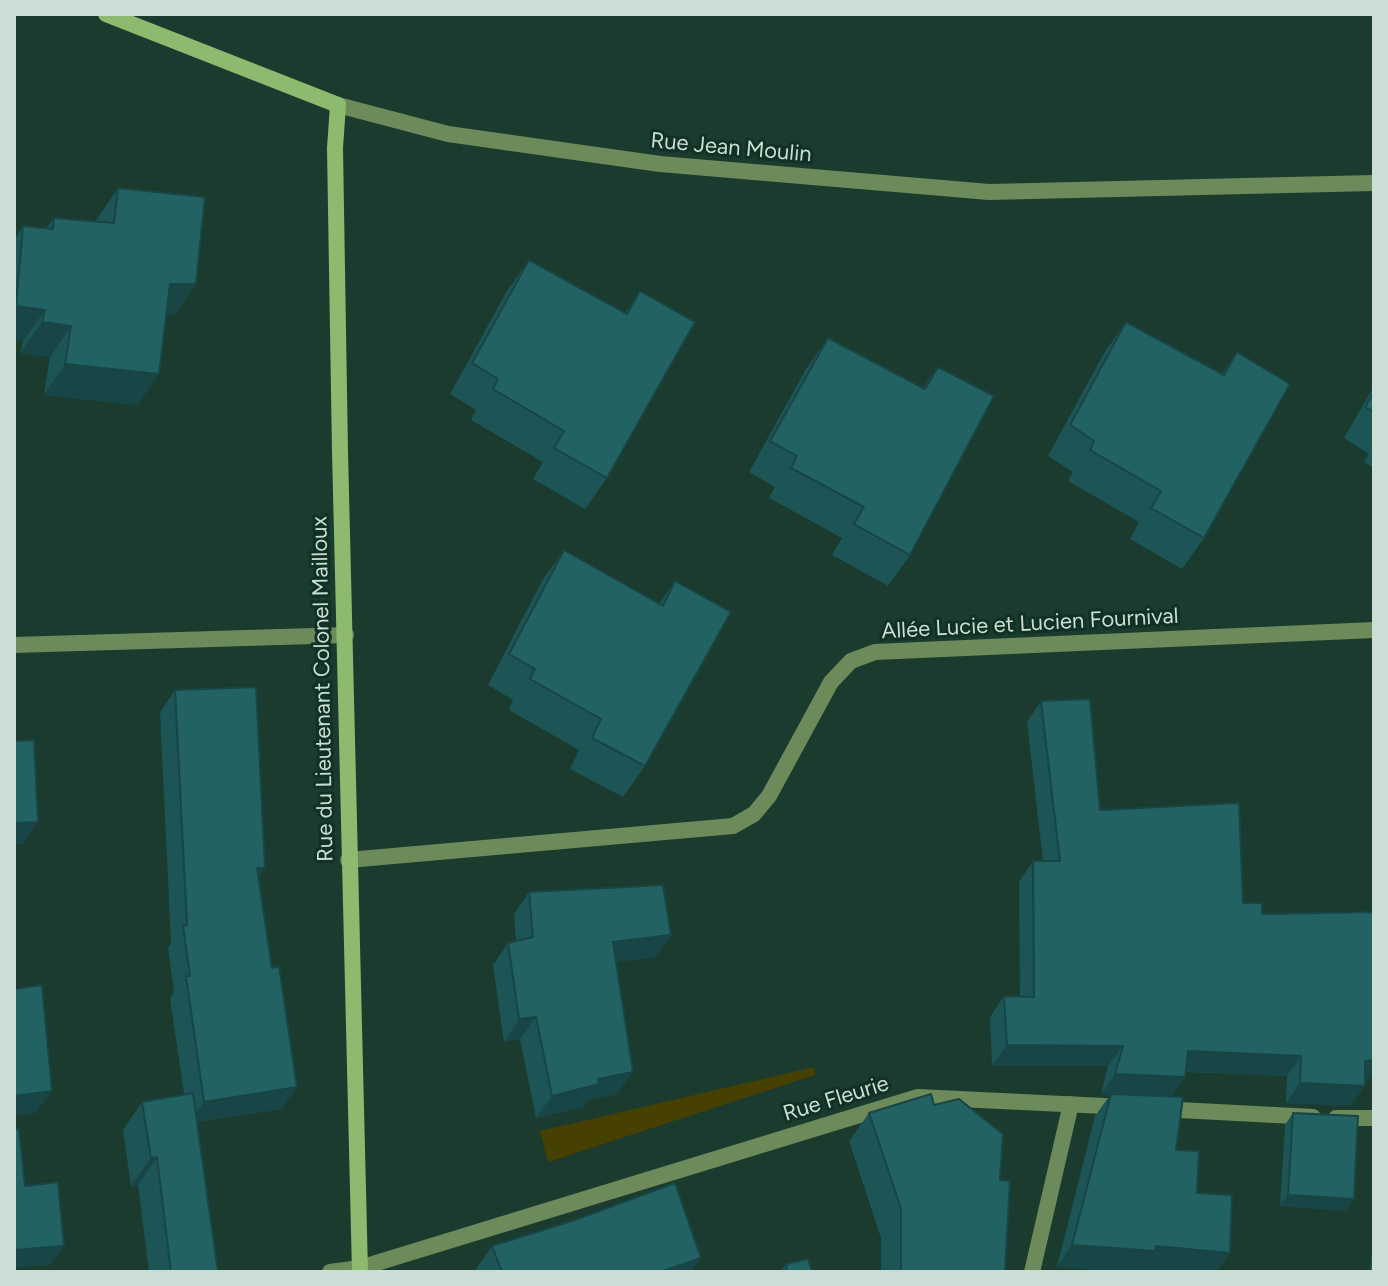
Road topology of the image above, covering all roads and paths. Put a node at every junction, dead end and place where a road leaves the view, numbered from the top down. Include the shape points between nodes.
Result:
1 (106, 14) edge
2 (338, 105) junction
3 (1374, 183) edge
4 (1374, 630) edge
5 (346, 635) junction
6 (14, 645) edge
7 (348, 860) junction
8 (1071, 1104) junction
9 (1374, 1118) edge
10 (360, 1270) edge
11 (330, 1272) edge
12 (1032, 1272) edge

1 - 2 street, Rue Jean Moulin
2 - 3 street, Rue Jean Moulin via 448,134 660,164 989,192
2 - 5 street, Rue du Lieutenant Colonel Mailloux
4 - 7 street, Allée Lucie et Lucien Fournival via 875,652 851,661 831,682 769,796 754,814 733,826
5 - 6 street
5 - 7 street, Rue du Lieutenant Colonel Mailloux
7 - 10 street, Rue du Lieutenant Colonel Mailloux
8 - 9 street, Rue Fleurie
8 - 10 street, Rue Fleurie via 918,1097
8 - 12 street
10 - 11 street, Rue Fleurie

